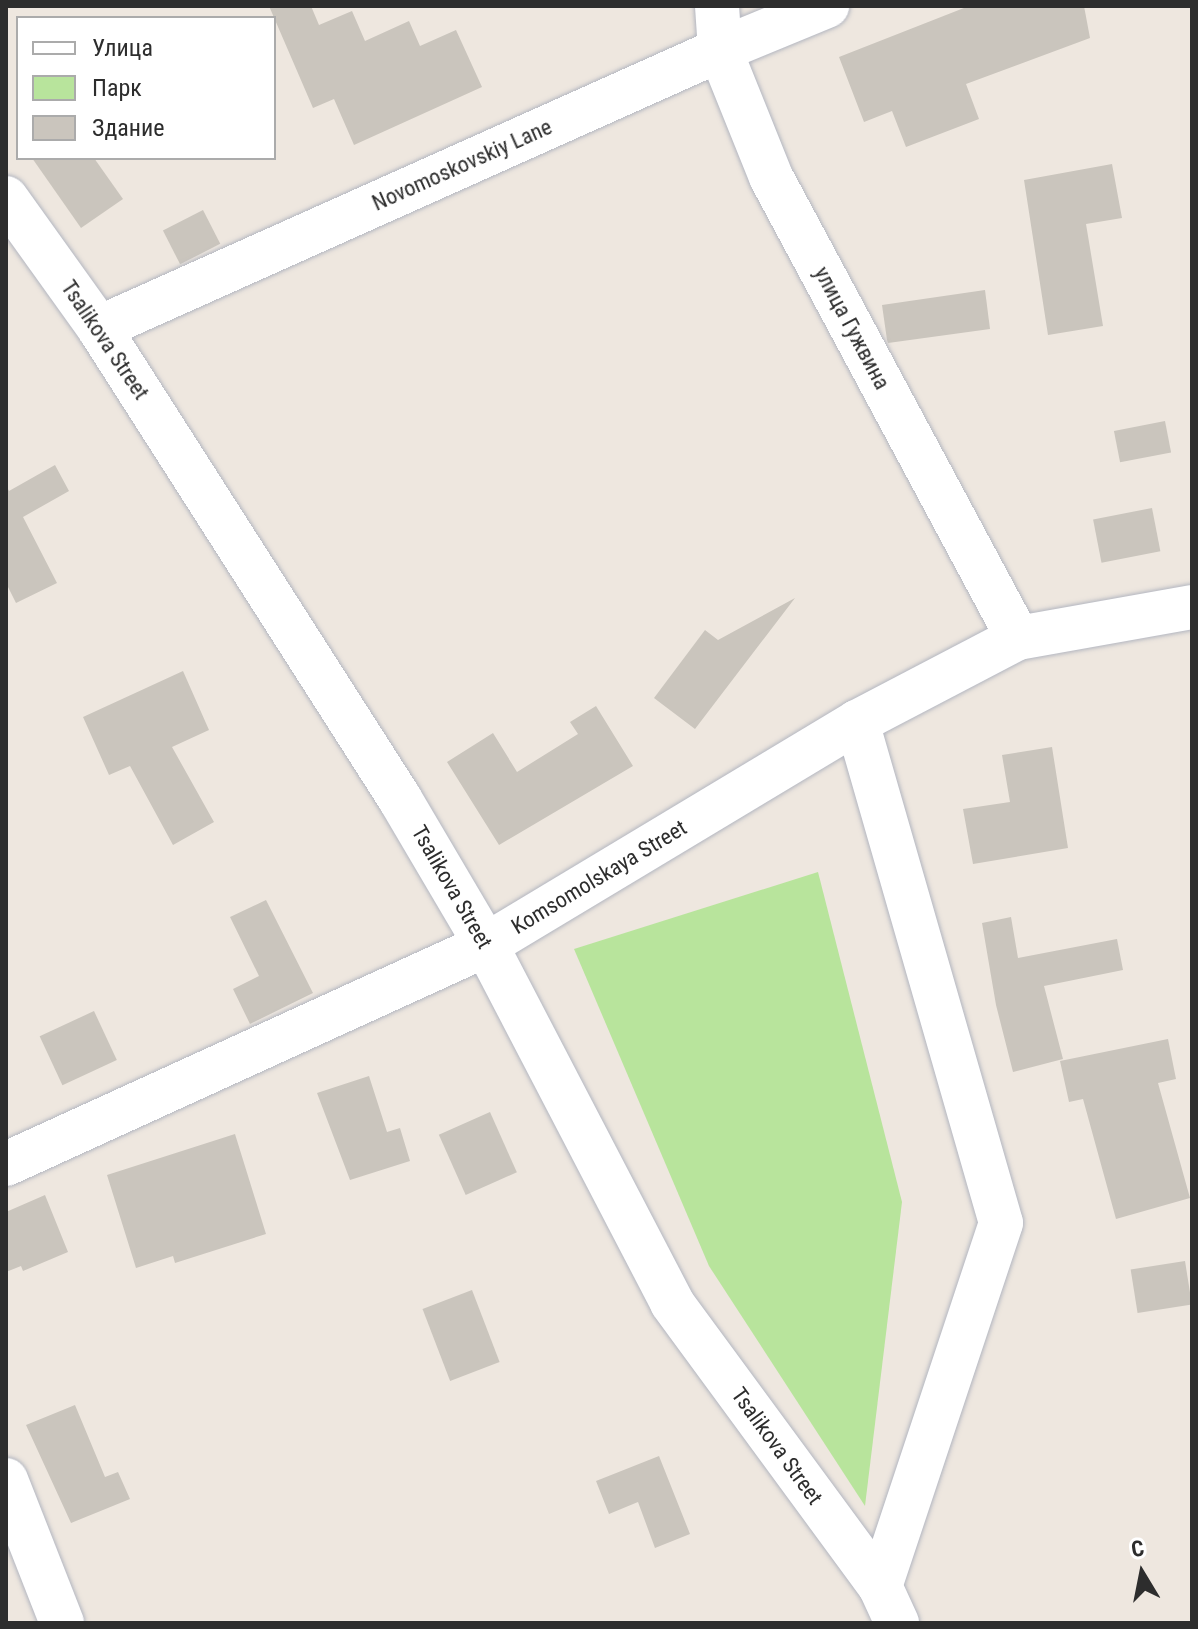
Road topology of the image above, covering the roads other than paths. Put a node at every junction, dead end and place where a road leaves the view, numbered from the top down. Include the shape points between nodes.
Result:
1 (717, 6) edge
2 (827, 6) edge
3 (720, 50) junction
4 (6, 198) edge
5 (99, 328) junction
6 (1192, 607) edge
7 (1018, 638) junction
8 (857, 722) junction
9 (486, 945) junction
10 (6, 1164) edge
11 (6, 1480) edge
12 (888, 1604) edge
13 (62, 1623) edge

1 - 3 street, улица Гужвина
2 - 3 street, Novomoskovskiy Lane
3 - 5 street, Novomoskovskiy Lane
3 - 7 street, улица Гужвина via 771,177
4 - 5 street, Tsalikova Street
5 - 9 street, Tsalikova Street via 400,799
6 - 7 street, Komsomolskaya Street
7 - 8 street, Komsomolskaya Street
8 - 9 street, Komsomolskaya Street
8 - 12 street, Tsalikova Street via 1001,1223
9 - 10 street, Komsomolskaya Street
9 - 12 street, Tsalikova Street via 672,1303
11 - 13 street

